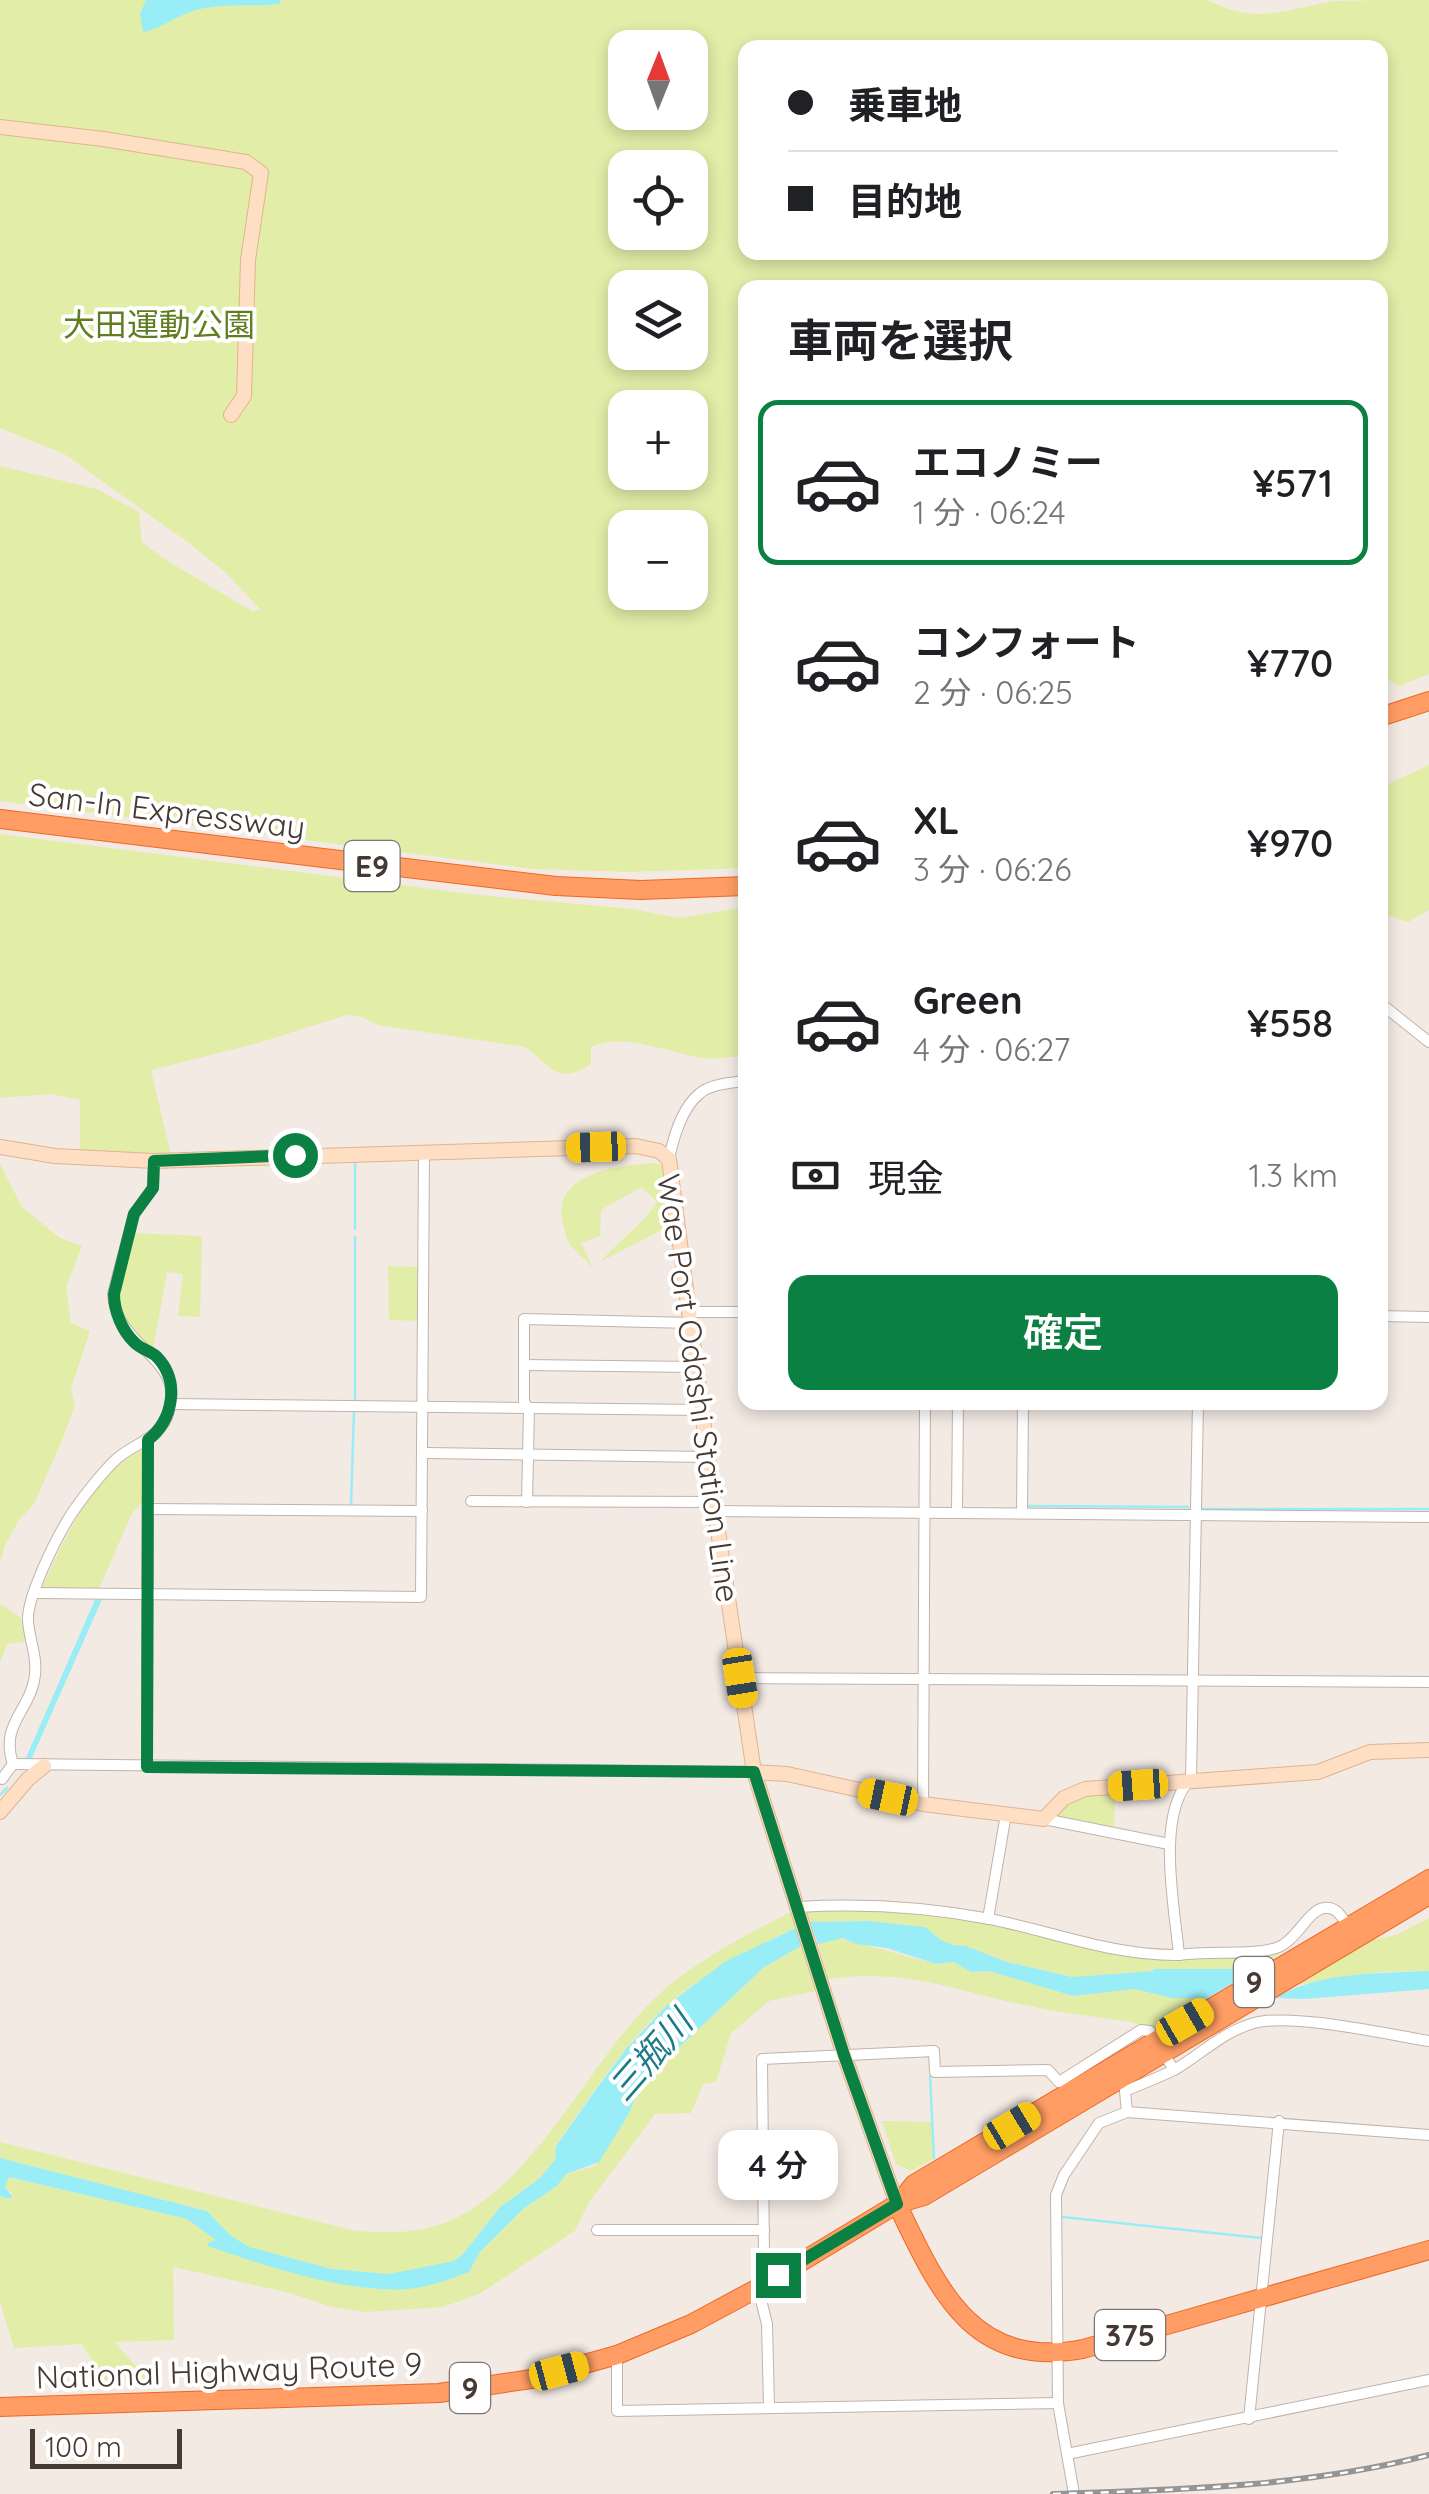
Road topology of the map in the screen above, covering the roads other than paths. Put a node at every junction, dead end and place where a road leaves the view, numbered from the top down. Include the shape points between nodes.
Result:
1 (0, 126) edge
2 (231, 415) dead end
3 (1429, 701) edge
4 (1388, 714) edge
5 (0, 819) edge
6 (738, 886) edge
7 (1388, 1009) edge
8 (1429, 1042) edge
9 (738, 1081) edge
10 (0, 1147) edge
11 (424, 1152) junction
12 (669, 1159) junction
13 (154, 1161) junction
14 (738, 1313) edge
15 (1388, 1316) edge
16 (1429, 1316) edge
17 (690, 1317) junction
18 (524, 1365) junction
19 (696, 1366) junction
20 (171, 1404) junction
21 (422, 1407) junction
22 (529, 1409) junction
23 (702, 1410) junction
24 (926, 1410) edge
25 (958, 1410) edge
26 (1023, 1410) edge
27 (1198, 1410) edge
28 (148, 1440) junction
29 (426, 1453) dead end
30 (529, 1456) junction
31 (710, 1457) junction
32 (470, 1502) dead end
33 (527, 1502) junction
34 (715, 1506) junction
35 (148, 1510) junction
36 (422, 1510) junction
37 (925, 1512) junction
38 (957, 1512) junction
39 (1022, 1513) junction
40 (1196, 1516) junction
41 (1429, 1517) edge
42 (36, 1593) junction
43 (147, 1594) junction
44 (740, 1678) junction
45 (922, 1680) junction
46 (1194, 1682) junction
47 (1429, 1682) edge
48 (1429, 1750) edge
49 (13, 1764) junction
50 (44, 1766) junction
51 (147, 1767) junction
52 (754, 1772) junction
53 (1191, 1779) junction
54 (2, 1780) edge
55 (922, 1804) junction
56 (0, 1812) edge
57 (1006, 1814) junction
58 (1044, 1819) junction
59 (1170, 1844) junction
60 (1425, 1887) edge
61 (799, 1911) junction
62 (988, 1919) junction
63 (1347, 1934) junction
64 (1179, 1955) junction
65 (1429, 2041) edge
66 (1159, 2046) junction
67 (844, 2055) junction
68 (1174, 2070) junction
69 (1081, 2092) junction
70 (1127, 2112) junction
71 (1279, 2122) junction
72 (1099, 2123) junction
73 (1429, 2135) edge
74 (897, 2204) junction
75 (597, 2230) dead end
76 (764, 2230) junction
77 (1429, 2250) edge
78 (778, 2275) junction
79 (758, 2288) junction
80 (1262, 2296) junction
81 (1060, 2354) junction
82 (617, 2355) junction
83 (1429, 2380) edge
84 (1058, 2404) junction
85 (769, 2406) junction
86 (0, 2407) edge
87 (1249, 2418) junction
88 (1067, 2454) junction
89 (1074, 2494) edge

1 - 2 main road via 246,162 262,172 248,260 244,396
3 - 4 highway
5 - 6 highway, San-In Expressway / E9 via 556,886
7 - 8 street
9 - 12 street via 697,1094
10 - 13 main road, Wae Port Odashi Station Line
11 - 12 main road, Wae Port Odashi Station Line via 636,1146
11 - 13 main road, Wae Port Odashi Station Line
11 - 21 street
12 - 17 main road, Wae Port Odashi Station Line
13 - 20 street via 153,1188 134,1214 114,1307 135,1343 165,1370
14 - 17 street
15 - 16 street
17 - 18 street via 524,1320
17 - 19 main road, Wae Port Odashi Station Line
18 - 19 street
18 - 22 street
19 - 23 main road, Wae Port Odashi Station Line
20 - 21 street
20 - 28 street via 162,1428
21 - 22 street
21 - 36 street
22 - 23 street
22 - 30 street
23 - 31 main road, Wae Port Odashi Station Line
24 - 37 street
25 - 38 street
26 - 39 street
27 - 40 street
28 - 35 street
28 - 42 street via 118,1457 69,1517
29 - 30 street
30 - 31 street
30 - 33 street
31 - 34 main road, Wae Port Odashi Station Line
32 - 33 street
33 - 34 street
34 - 37 street
34 - 44 main road, Wae Port Odashi Station Line
35 - 36 street
35 - 43 street
36 - 43 street via 421,1596
37 - 38 street
37 - 45 street
38 - 39 street
39 - 40 street
40 - 41 street
40 - 46 street
42 - 43 street
42 - 49 street via 28,1619 34,1682 6,1736
43 - 51 street
44 - 45 street
44 - 52 main road, Wae Port Odashi Station Line
45 - 46 street
45 - 55 street
46 - 47 street
46 - 53 street
48 - 53 main road via 1370,1752 1318,1772
49 - 50 street
49 - 54 street
50 - 51 street
50 - 56 main road
51 - 52 street
52 - 55 main road
52 - 61 main road, Wae Port Odashi Station Line
53 - 58 main road via 1085,1789 1064,1798
53 - 59 street via 1183,1786
55 - 57 main road
57 - 58 main road
57 - 62 street
58 - 59 street
59 - 64 street
60 - 63 highway, National Highway Route 9 / 9
61 - 62 street via 890,1904
61 - 67 main road, Wae Port Odashi Station Line
62 - 64 street via 1116,1952
63 - 64 street via 1341,1915 1322,1908 1277,1948
63 - 66 highway, National Highway Route 9 / 9 via 1221,2016
63 - 66 highway, National Highway Route 9 / 9 via 1322,1941 1185,2022
65 - 68 street via 1276,2021 1232,2032
66 - 67 street via 1142,2030 1059,2082 1048,2070 935,2072 934,2051
66 - 68 street
66 - 69 highway, National Highway Route 9 / 9
67 - 74 main road, Wae Port Odashi Station Line
67 - 76 street via 762,2059
68 - 70 street via 1124,2091
69 - 72 street
69 - 74 highway, National Highway Route 9 / 9 via 914,2184
70 - 71 street
70 - 72 street
71 - 73 street
71 - 80 street
72 - 81 street via 1056,2195
74 - 78 highway, National Highway Route 9 / 9
74 - 81 highway, 375 via 923,2258 968,2322 1020,2351
75 - 76 street
76 - 78 street via 764,2255
77 - 80 highway, 375
78 - 79 highway, National Highway Route 9 / 9
79 - 82 highway, National Highway Route 9 / 9
79 - 85 street via 767,2324
80 - 81 highway, 375
80 - 87 street
81 - 84 street
82 - 85 street via 617,2411
82 - 86 highway, National Highway Route 9 / 9 via 530,2379 439,2393
83 - 87 street
84 - 85 street
84 - 88 street
87 - 88 street
88 - 89 street

